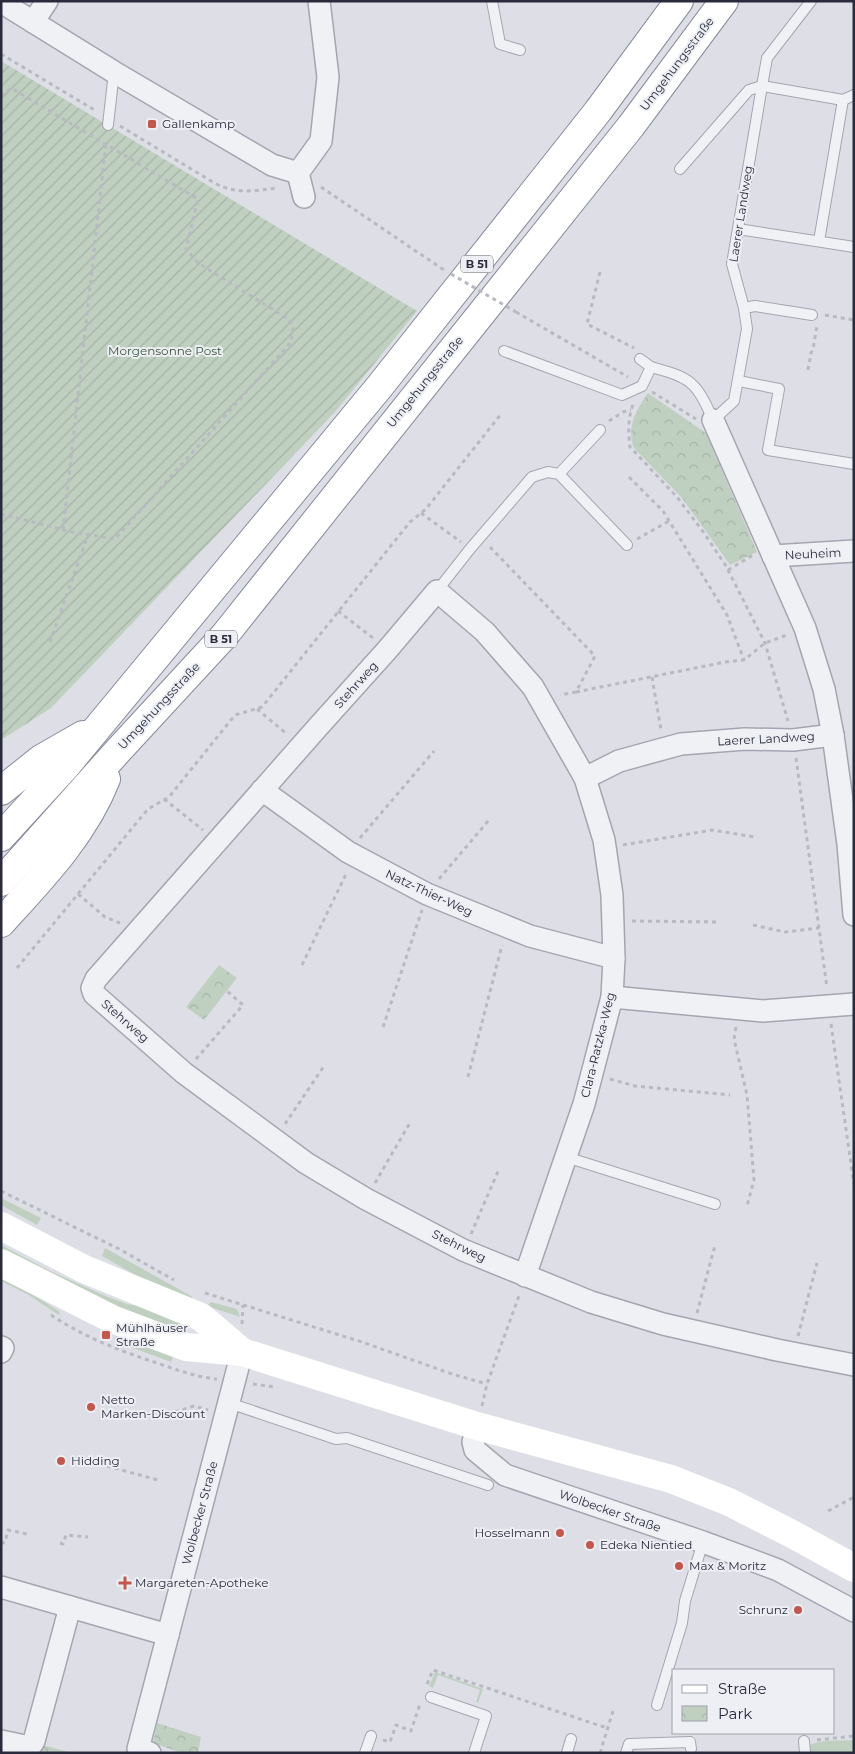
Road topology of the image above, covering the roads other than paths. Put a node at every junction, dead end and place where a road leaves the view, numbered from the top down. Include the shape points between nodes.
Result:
1 (48, 1) edge
2 (319, 1) edge
3 (492, 1) edge
4 (679, 1) edge
5 (724, 1) edge
6 (811, 1) edge
7 (1, 2) edge
8 (33, 22) junction
9 (520, 50) dead end
10 (114, 72) junction
11 (762, 86) junction
12 (854, 95) edge
13 (843, 100) junction
14 (109, 122) road end
15 (680, 169) dead end
16 (298, 173) junction
17 (304, 196) dead end
18 (738, 229) junction
19 (819, 241) junction
20 (854, 247) edge
21 (744, 308) junction
22 (815, 315) road end
23 (504, 352) dead end
24 (640, 359) road end
25 (651, 367) junction
26 (739, 381) junction
27 (713, 420) junction
28 (600, 430) road end
29 (854, 464) edge
30 (559, 474) junction
31 (627, 544) road end
32 (771, 551) junction
33 (854, 552) edge
34 (437, 591) junction
35 (142, 673) junction
36 (97, 727) junction
37 (833, 735) junction
38 (116, 753) junction
39 (585, 778) junction
40 (262, 790) junction
41 (1, 791) edge
42 (1, 836) edge
43 (1, 882) edge
44 (854, 915) edge
45 (1, 923) edge
46 (614, 958) junction
47 (612, 997) junction
48 (854, 1004) edge
49 (566, 1157) junction
50 (715, 1204) dead end
51 (1, 1226) edge
52 (1, 1263) edge
53 (525, 1276) junction
54 (1, 1347) edge
55 (1, 1352) edge
56 (242, 1352) junction
57 (854, 1365) edge
58 (227, 1408) junction
59 (477, 1426) junction
60 (488, 1484) dead end
61 (703, 1542) junction
62 (854, 1568) edge
63 (1, 1587) edge
64 (70, 1607) junction
65 (854, 1611) edge
66 (168, 1635) junction
67 (431, 1697) dead end
68 (656, 1705) dead end
69 (371, 1736) dead end
70 (571, 1739) dead end
71 (1, 1741) edge
72 (804, 1741) road end
73 (691, 1749) dead end
74 (141, 1751) edge
75 (365, 1753) edge
76 (474, 1753) edge
77 (566, 1753) edge
78 (626, 1753) edge
79 (805, 1753) edge

1 - 8 street
2 - 16 street via 328,77 321,141
3 - 9 lane via 500,44
4 - 35 main road, Umgehungsstraße / B 51 via 598,111 386,378
5 - 38 main road, Umgehungsstraße / B 51 via 631,126 224,636
6 - 11 lane, Laerer Landweg via 767,58
7 - 8 street
8 - 10 street
10 - 14 lane
10 - 16 street via 272,165
11 - 13 lane
11 - 15 lane via 749,90
11 - 18 lane, Laerer Landweg
12 - 13 lane
13 - 19 lane
16 - 17 street
18 - 19 lane
18 - 21 lane, Laerer Landweg via 732,264
19 - 20 lane
21 - 22 lane via 755,306
21 - 26 lane, Laerer Landweg via 747,329
23 - 25 lane via 622,395 642,386
24 - 25 lane, Laerer Landweg
25 - 27 lane, Laerer Landweg via 690,380 704,399
26 - 27 lane, Laerer Landweg via 734,401
26 - 29 lane via 778,389 768,450
27 - 32 street, Laerer Landweg
28 - 30 lane
30 - 31 lane
30 - 34 lane, Stehrweg via 548,472 532,477
32 - 33 street, Neuheim
32 - 37 street, Laerer Landweg via 805,628 824,690
34 - 39 street, Clara-Ratzka-Weg via 485,632 533,687
34 - 40 street, Stehrweg
35 - 36 main road, Umgehungsstraße / B 51
35 - 38 main road, Umgehungsstraße / B 51
36 - 41 main road via 41,760
36 - 42 main road, Umgehungsstraße / B 51 via 66,766
37 - 39 street, Laerer Landweg via 794,740 680,744 619,761
37 - 44 street, Laerer Landweg
38 - 43 main road, Umgehungsstraße / B 51
38 - 45 main road via 101,792 80,828 53,866
39 - 46 street, Clara-Ratzka-Weg via 605,848 612,895
40 - 46 street, Natz-Thier-Weg via 351,854 427,894 530,936
40 - 53 street, Stehrweg via 96,979 92,988 94,994 184,1073 306,1163 463,1250
46 - 47 street, Clara-Ratzka-Weg
47 - 48 street via 763,1010
47 - 49 street, Clara-Ratzka-Weg via 584,1104
49 - 50 lane
49 - 53 street, Clara-Ratzka-Weg
51 - 56 main road via 84,1269 201,1317
52 - 56 main road via 112,1319 169,1341 186,1347
53 - 57 street, Stehrweg via 590,1302 663,1324
54 - 55 street
56 - 58 street, Wolbecker Straße
56 - 59 main road
58 - 60 lane via 336,1439 347,1438
58 - 66 street, Wolbecker Straße
59 - 61 street, Wolbecker Straße via 473,1442 475,1450 505,1475
59 - 62 main road via 672,1479 729,1502
61 - 65 street, Wolbecker Straße via 778,1570
61 - 68 lane
63 - 64 street
64 - 66 street
64 - 71 street via 34,1741 30,1747
66 - 74 street, Wolbecker Straße
67 - 76 lane via 486,1716
69 - 75 lane
70 - 77 lane
72 - 79 lane
73 - 78 lane via 690,1742 629,1744

